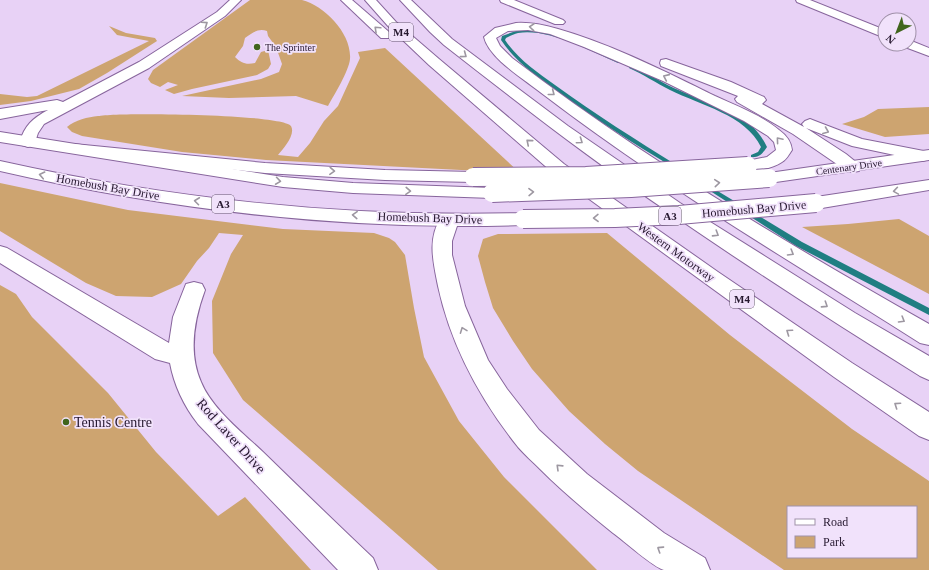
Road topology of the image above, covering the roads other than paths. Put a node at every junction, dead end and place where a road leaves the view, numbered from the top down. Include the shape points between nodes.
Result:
1 (236, 0) edge
2 (244, 0) edge
3 (346, 0) edge
4 (370, 0) edge
5 (405, 0) edge
6 (420, 0) edge
7 (505, 0) edge
8 (802, 0) edge
9 (826, 0) edge
10 (220, 14) junction
11 (877, 20) edge
12 (434, 30) junction
13 (877, 31) edge
14 (917, 35) edge
15 (929, 40) edge
16 (917, 47) edge
17 (929, 52) edge
18 (654, 59) junction
19 (434, 62) junction
20 (94, 92) junction
21 (0, 114) edge
22 (0, 137) edge
23 (28, 142) junction
24 (74, 150) junction
25 (926, 156) edge
26 (0, 160) edge
27 (0, 166) edge
28 (853, 167) junction
29 (929, 184) edge
30 (492, 193) junction
31 (863, 196) junction
32 (449, 220) junction
33 (0, 254) edge
34 (194, 290) dead end
35 (929, 336) edge
36 (181, 354) junction
37 (929, 369) edge
38 (929, 427) edge
39 (361, 570) edge
40 (693, 570) edge

1 - 10 main road
2 - 10 main road
19 -> 3 main road, Western Motorway via 398,46
4 - 19 main road, Western Motorway / M4
5 - 12 main road, M4
6 - 12 main road, M4
7 - 18 main road
8 - 13 main road
9 - 11 main road
20 -> 10 main road via 137,69
12 -> 37 main road, M4 via 562,129 673,207
14 - 15 main road
16 - 17 main road
18 -> 25 main road via 726,85 845,139 873,147
18 - 28 main road via 726,90 784,120
38 -> 19 main road, Western Motorway / M4 via 843,370 558,168
20 - 21 main road via 56,104
20 - 23 main road via 39,121 30,133
22 - 23 main road
23 - 24 main road
23 - 26 main road
24 -> 30 main road via 283,182 353,188
24 -> 35 main road, bridge via 265,168 473,177 586,176 748,166 771,162 784,150 783,144 756,122 681,84 611,53 546,29 510,28 490,37 492,44 511,62 636,154 758,232
25 - 28 main road, Centenary Drive
32 -> 27 main road, Homebush Bay Drive / A3 via 236,206 108,188
30 -> 28 main road, Centenary Drive, bridge via 667,186 770,178
28 - 31 main road via 860,174
29 -> 31 main road, A3
30 - 32 main road via 456,208
31 -> 32 main road, Homebush Bay Drive / A3, bridge via 816,203 679,215
40 -> 32 main road via 653,544 576,484 529,439 498,397 478,366 454,306 442,254 442,242
33 - 36 main road via 164,352
34 - 36 main road, Rod Laver Drive via 183,326
36 - 39 main road, Rod Laver Drive via 187,379 195,398 205,412

